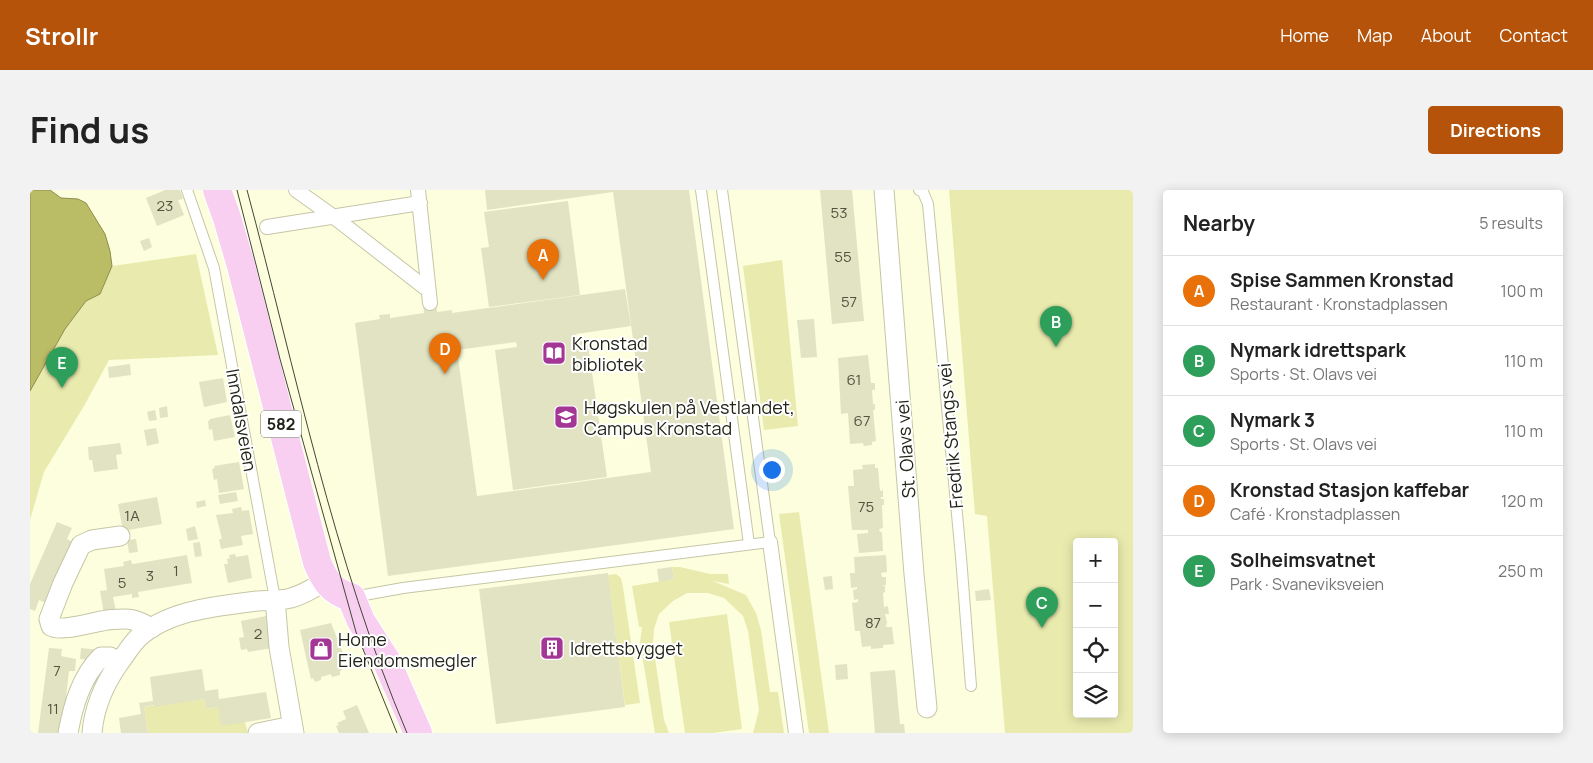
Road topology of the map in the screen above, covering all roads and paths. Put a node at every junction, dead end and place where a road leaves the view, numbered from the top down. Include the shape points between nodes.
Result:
1 (187, 190) edge
2 (217, 190) edge
3 (296, 190) edge
4 (701, 190) edge
5 (722, 190) edge
6 (884, 190) edge
7 (919, 190) edge
8 (419, 196) edge
9 (334, 217) junction
10 (267, 227) dead end
11 (120, 536) dead end
12 (770, 542) junction
13 (749, 544) junction
14 (326, 581) junction
15 (351, 597) junction
16 (275, 599) junction
17 (152, 628) junction
18 (120, 662) junction
19 (971, 686) dead end
20 (927, 708) dead end
21 (293, 729) edge
22 (68, 733) edge
23 (92, 733) edge
24 (258, 733) edge
25 (418, 733) edge
26 (796, 733) edge

1 - 16 lane, Inndalsveien via 214,268
2 - 14 main road, Inndalsveien / 582 via 241,266 317,562
3 - 9 street
4 - 13 lane
5 - 12 lane
6 - 20 street, St. Olavs vei
7 - 19 lane, Fredrik Stangs vei via 928,204
8 - 9 street
8 - 9 street via 429,297
9 - 10 street
11 - 17 street via 92,540 82,546 60,592 50,619 51,626 62,628 128,619
12 - 13 lane
12 - 26 street
13 - 15 lane
14 - 15 main road, Inndalsveien / 582
14 - 16 street via 291,598
15 - 25 main road via 390,668
16 - 17 street via 210,608
16 - 21 street via 279,647
17 - 18 street via 139,637
18 - 22 street via 101,657 95,663 80,689
18 - 23 street via 101,694
21 - 24 street

